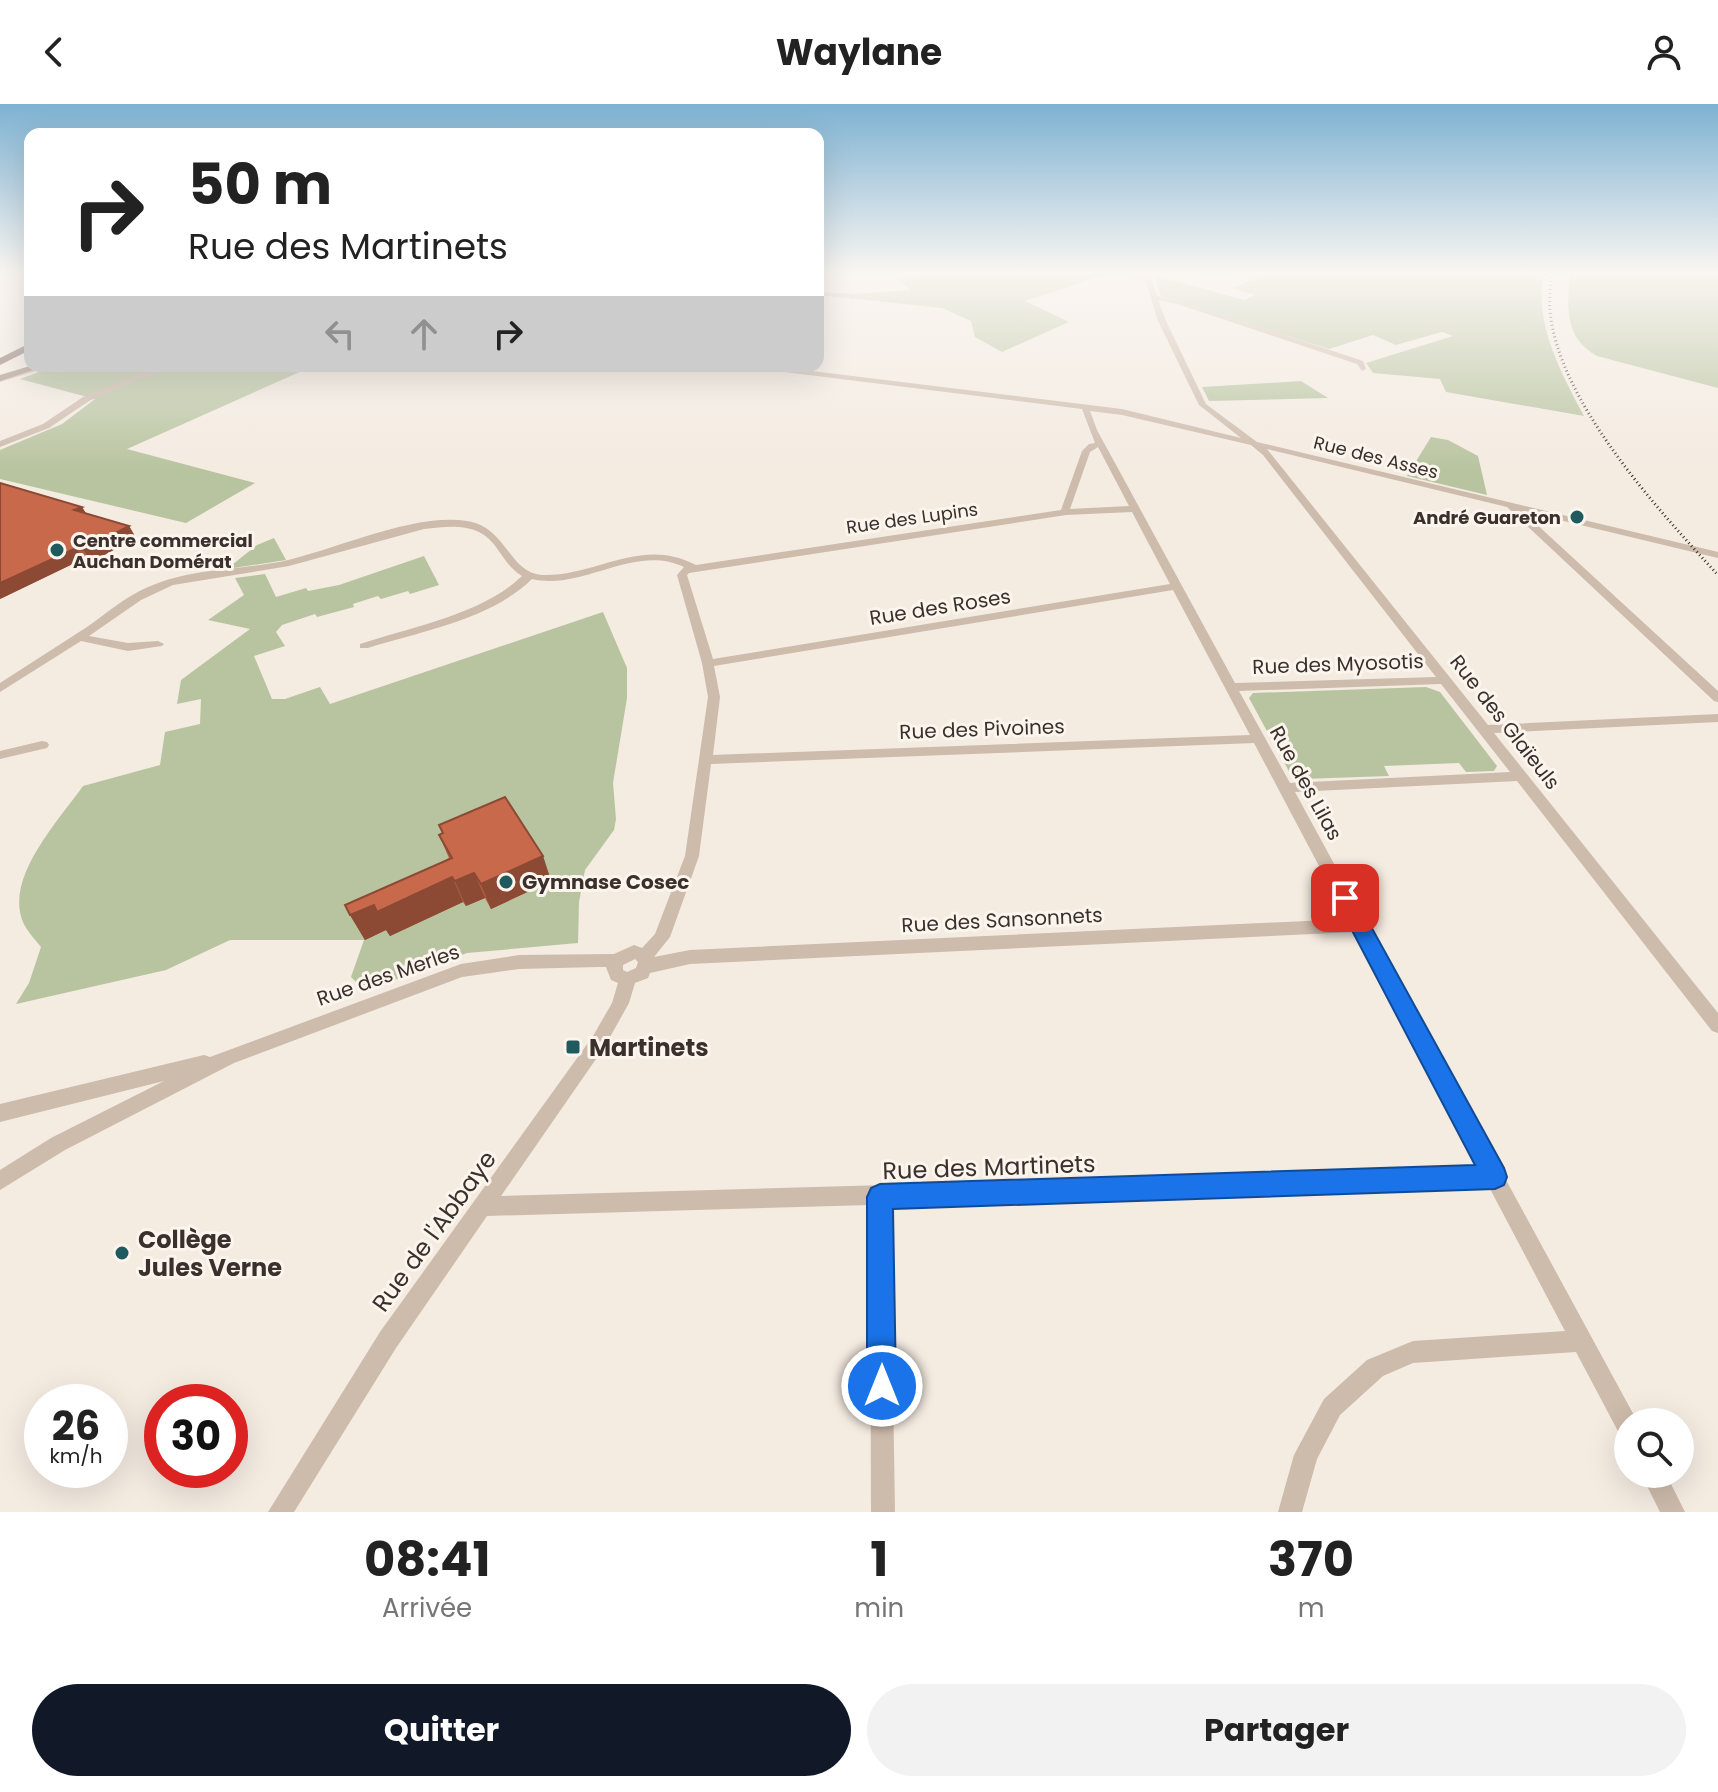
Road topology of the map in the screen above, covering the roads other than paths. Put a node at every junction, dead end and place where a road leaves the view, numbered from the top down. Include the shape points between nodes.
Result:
1 (1170, 339) edge
2 (1291, 339) edge
3 (24, 351) edge
4 (0, 364) edge
5 (1362, 369) dead end
6 (24, 371) edge
7 (25, 372) edge
8 (152, 372) edge
9 (801, 372) edge
10 (0, 379) edge
11 (1085, 407) junction
12 (0, 444) edge
13 (1102, 444) junction
14 (1258, 445) junction
15 (1511, 506) junction
16 (1137, 509) junction
17 (1066, 512) junction
18 (1718, 555) edge
19 (692, 567) junction
20 (529, 576) junction
21 (1178, 586) junction
22 (78, 637) junction
23 (158, 644) dead end
24 (364, 646) dead end
25 (708, 663) junction
26 (1446, 680) junction
27 (1231, 687) junction
28 (0, 688) edge
29 (1718, 698) edge
30 (1718, 718) edge
31 (1484, 729) junction
32 (1259, 739) junction
33 (42, 745) dead end
34 (0, 755) edge
35 (707, 760) junction
36 (1522, 776) junction
37 (1286, 788) junction
38 (1360, 925) junction
39 (616, 961) junction
40 (646, 962) junction
41 (627, 979) junction
42 (1718, 1026) edge
43 (228, 1057) junction
44 (0, 1113) edge
45 (1495, 1177) junction
46 (0, 1181) edge
47 (880, 1197) junction
48 (484, 1206) junction
49 (1582, 1341) junction
50 (1618, 1408) edge
51 (1660, 1488) edge
52 (280, 1512) edge
53 (883, 1512) edge
54 (1290, 1512) edge
55 (1673, 1512) edge

1 - 14 street, Rue des Asses via 1203,405
2 - 5 street via 1360,363
3 - 4 main road
6 - 10 main road
7 - 10 street
8 - 12 street
9 - 11 street
11 - 13 street, Rue des Lilas
11 - 14 street
13 - 16 street, Rue des Lilas
13 - 17 street via 1086,451
14 - 15 street, Rue des Asses
14 - 26 street, Rue des Glaïeuls
15 - 18 street, Rue des Asses
15 - 29 street
16 - 17 street, Rue des Lupins
16 - 21 street, Rue des Lilas
17 - 19 street, Rue des Lupins
19 - 20 street via 664,556 568,576
19 - 25 street via 682,575
20 - 22 street via 519,572 483,527 440,524 290,563 168,583
20 - 24 street via 522,586 492,602
21 - 25 street, Rue des Roses
21 - 27 street, Rue des Lilas
22 - 23 street via 128,647
22 - 28 street
25 - 35 street via 714,697
26 - 27 street, Rue des Myosotis
26 - 31 street, Rue des Glaïeuls
27 - 32 street, Rue des Lilas
30 - 31 street
31 - 36 street, Rue des Glaïeuls
32 - 35 street, Rue des Pivoines
32 - 37 street, Rue des Lilas
33 - 34 street
35 - 40 street via 692,856 662,937
36 - 37 street
36 - 42 street, Rue des Glaïeuls
37 - 38 street, Rue des Lilas
38 - 40 street, Rue des Sansonnets
38 - 45 street, Rue des Lilas
39 - 40 street via 634,952
39 - 41 street via 617,975
39 - 43 street, Rue des Merles via 484,966
40 - 41 street via 635,978
41 - 48 street, Rue de l'Abbaye via 620,1006 599,1041
43 - 44 street, Rue des Merles
43 - 46 street, Rue des Merles via 58,1144
45 - 47 street, Rue des Martinets
45 - 49 street, Rue des Lilas
47 - 48 street, Rue des Martinets
47 - 53 street
48 - 52 street, Rue de l'Abbaye via 388,1340
49 - 50 street, Rue des Lilas
49 - 54 street via 1413,1352 1375,1368 1332,1407 1306,1455
51 - 55 street

